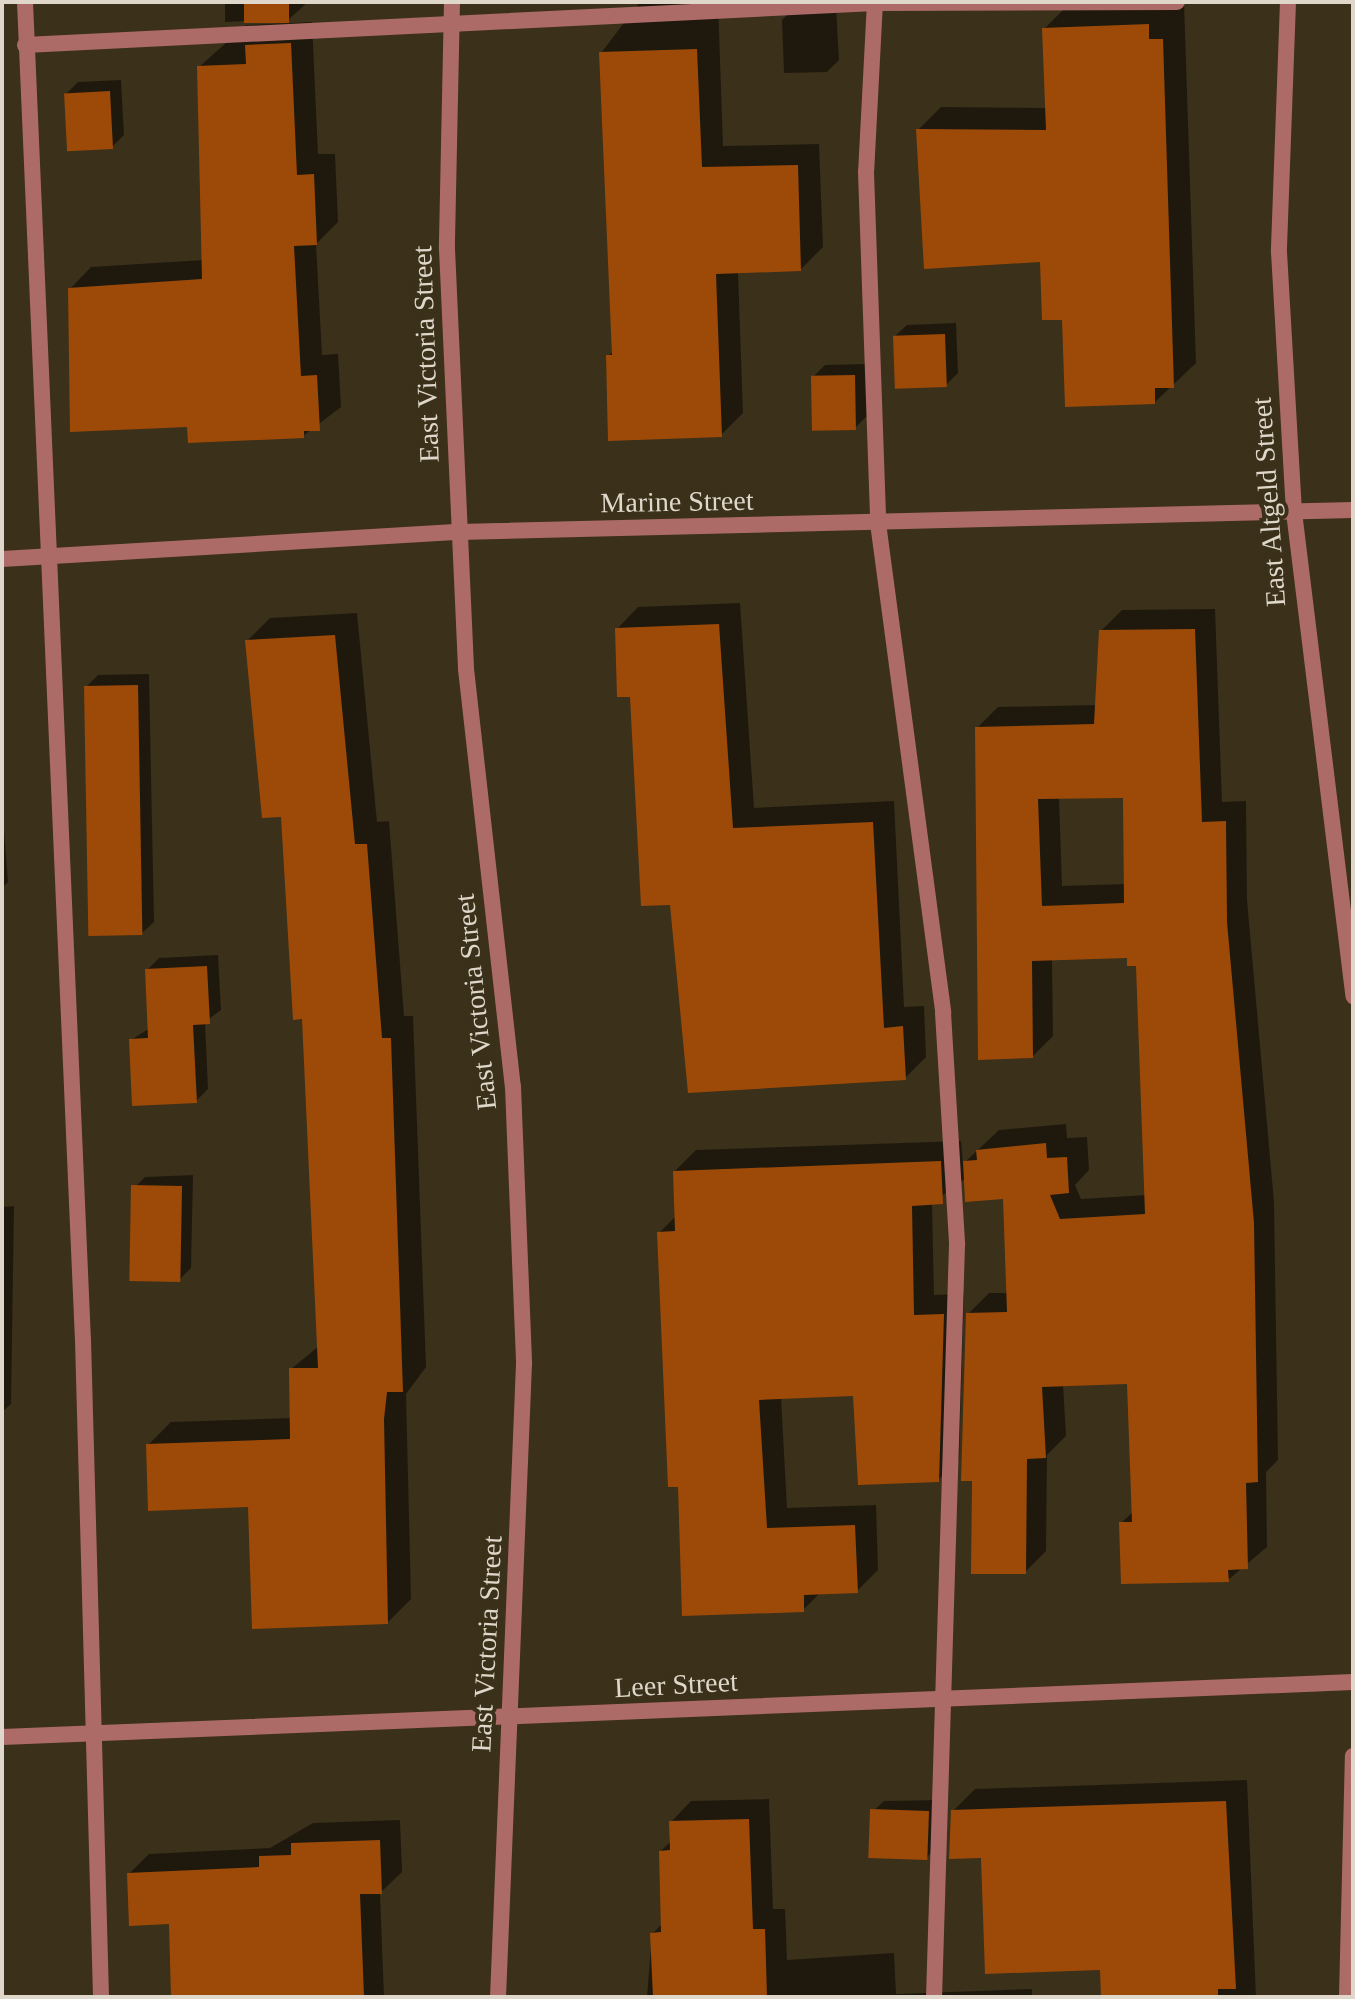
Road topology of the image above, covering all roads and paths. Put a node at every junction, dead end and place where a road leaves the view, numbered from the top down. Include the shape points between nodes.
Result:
1 (25, 2) edge
2 (452, 2) edge
3 (875, 2) edge
4 (1177, 2) edge
5 (1288, 2) edge
6 (451, 26) junction
7 (25, 45) junction
8 (1353, 510) edge
9 (1294, 512) junction
10 (878, 523) junction
11 (459, 532) junction
12 (51, 556) junction
13 (2, 559) edge
14 (1353, 996) edge
15 (1353, 1682) edge
16 (941, 1698) junction
17 (508, 1718) junction
18 (91, 1733) junction
19 (2, 1737) edge
20 (1353, 1756) edge
21 (101, 1997) edge
22 (498, 1997) edge
23 (934, 1997) edge
24 (1347, 1997) edge

1 - 7 street
2 - 6 street, East Victoria Street
3 - 4 street
3 - 6 street
3 - 10 street via 866,172
5 - 9 street, East Altgeld Street via 1279,252
6 - 7 street
6 - 11 street, East Victoria Street via 447,249
7 - 12 street
8 - 9 street, Marine Street
9 - 10 street, Marine Street
9 - 14 street, East Altgeld Street
10 - 11 street, Marine Street
10 - 16 street via 943,1013 957,1245
11 - 12 street, Marine Street
11 - 17 street, East Victoria Street via 466,669 521,1212 521,1493
12 - 13 street, Marine Street
12 - 18 street via 83,1340
15 - 16 street, Leer Street
16 - 17 street, Leer Street
16 - 23 street
17 - 18 street, Leer Street
17 - 22 street, East Victoria Street
18 - 19 street, Leer Street
18 - 21 street
20 - 24 street

